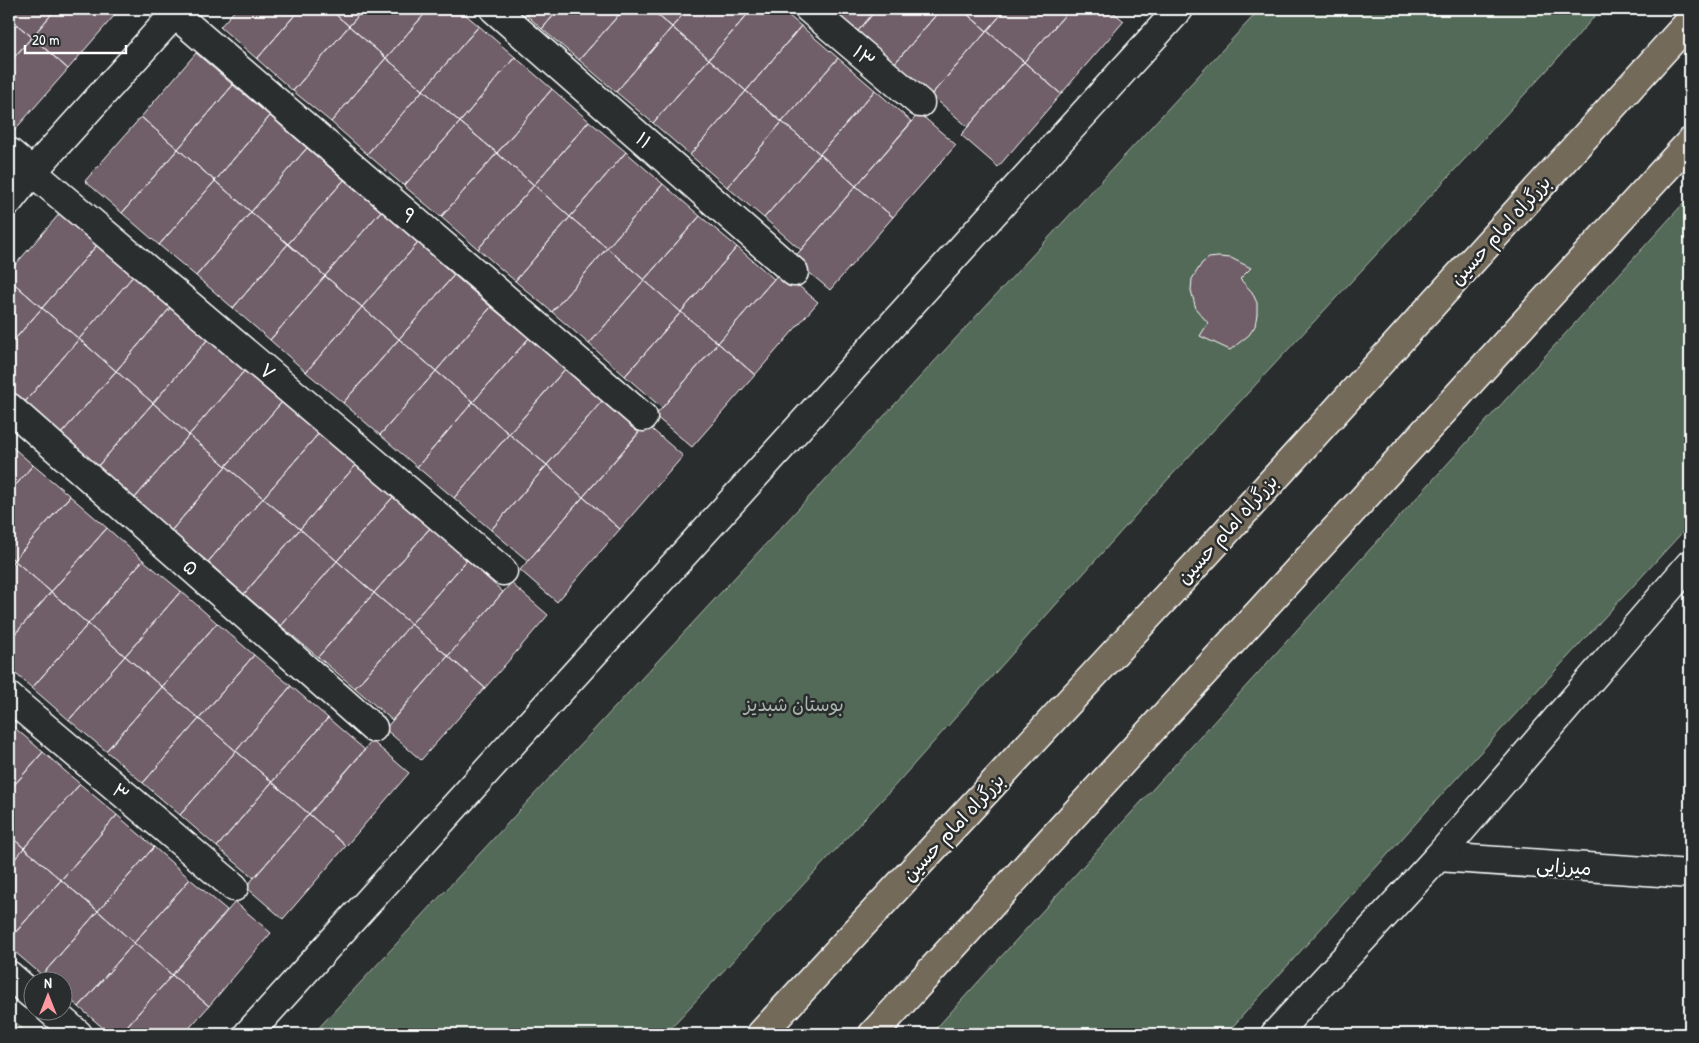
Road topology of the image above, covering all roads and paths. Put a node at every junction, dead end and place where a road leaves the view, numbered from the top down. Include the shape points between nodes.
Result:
1 (494, 9) edge
2 (809, 9) edge
3 (1179, 9) edge
4 (174, 10) edge
5 (1690, 21) edge
6 (920, 103) dead end
7 (1690, 142) edge
8 (9, 152) edge
9 (32, 172) junction
10 (9, 201) edge
11 (794, 272) dead end
12 (9, 407) edge
13 (643, 417) dead end
14 (1690, 564) edge
15 (503, 571) dead end
16 (9, 697) edge
17 (373, 728) dead end
18 (1438, 858) junction
19 (1690, 874) edge
20 (234, 887) dead end
21 (9, 975) edge
22 (22, 987) edge
23 (62, 1020) edge
24 (78, 1034) edge
25 (248, 1034) edge
26 (761, 1034) edge
27 (873, 1034) edge
28 (1275, 1034) edge

1 - 11 street, ۱۱
2 - 6 street, ۱۳
3 - 25 street
4 - 9 street
4 - 13 street, ۹
5 - 26 highway, بزرگراه امام حسین via 1213,545
7 - 27 highway
8 - 9 street, ۷
9 - 10 street
9 - 15 street, ۷
12 - 17 street, ۵
14 - 18 street
16 - 20 street, ۳
18 - 19 street, میرزایی
18 - 28 street
21 - 22 street
23 - 24 street

